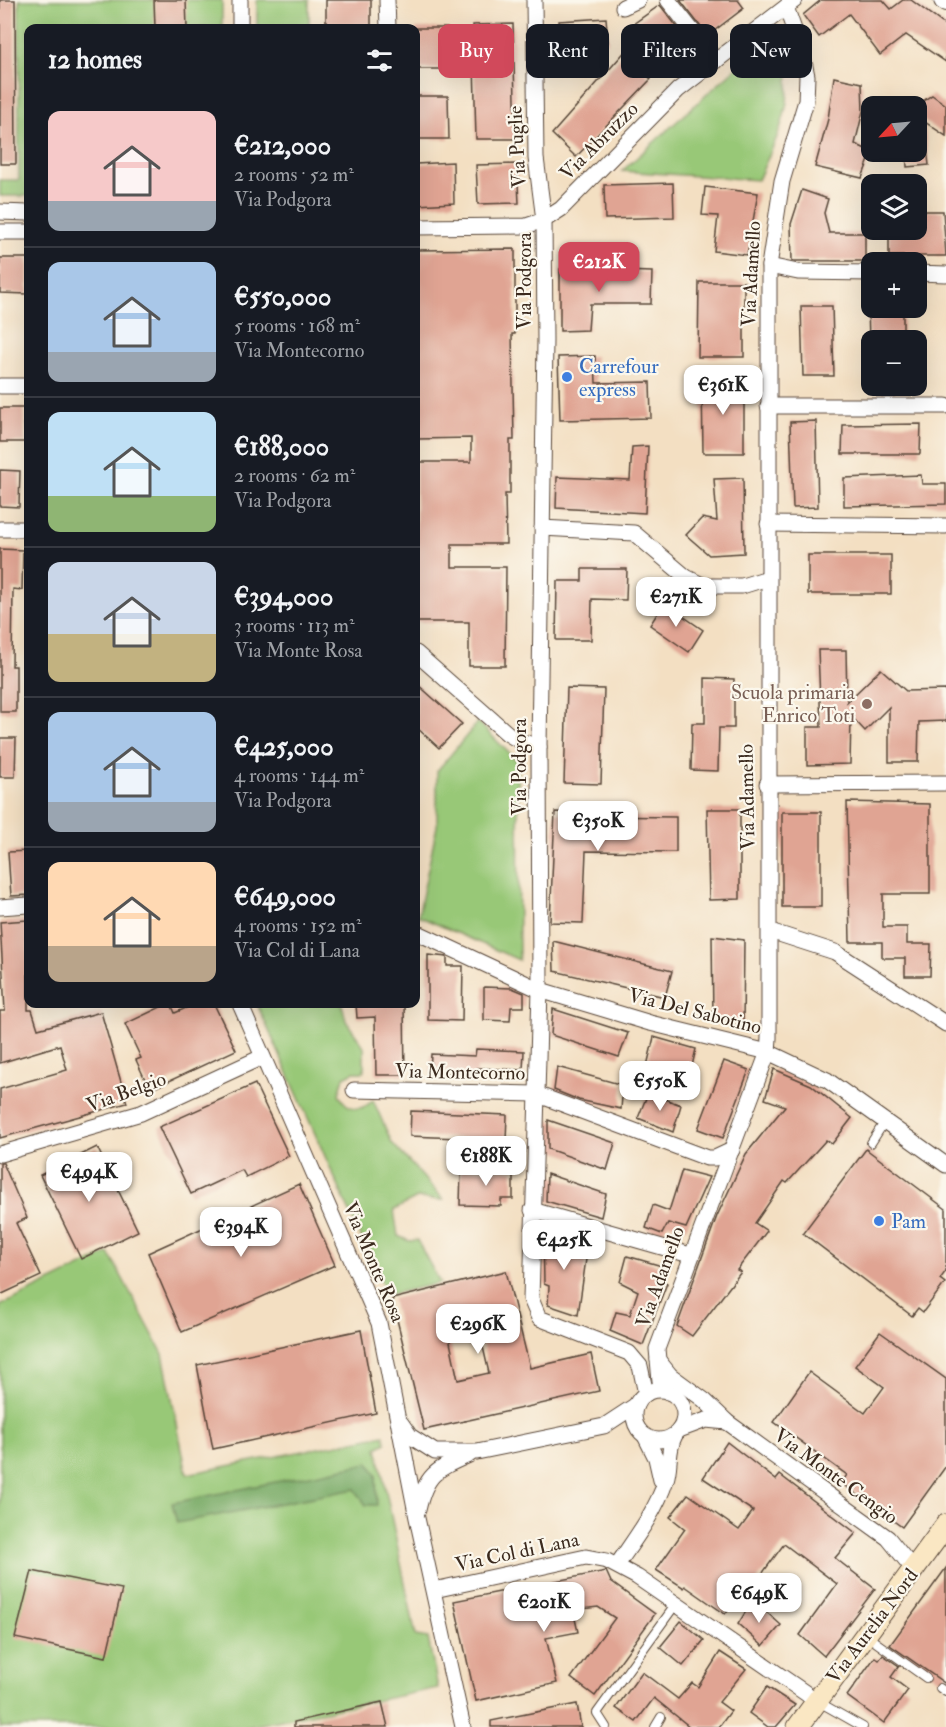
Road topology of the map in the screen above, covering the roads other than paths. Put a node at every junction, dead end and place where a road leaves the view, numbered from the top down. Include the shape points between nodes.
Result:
1 (240, 0) edge
2 (387, 0) edge
3 (534, 0) edge
4 (638, 0) edge
5 (668, 0) edge
6 (791, 3) edge
7 (623, 7) dead end
8 (240, 24) edge
9 (388, 24) edge
10 (687, 24) edge
11 (718, 59) edge
12 (694, 78) edge
13 (0, 212) edge
14 (24, 213) edge
15 (544, 220) junction
16 (420, 227) edge
17 (0, 232) edge
18 (24, 232) edge
19 (769, 266) junction
20 (861, 273) edge
21 (927, 273) edge
22 (946, 274) edge
23 (0, 386) edge
24 (24, 386) edge
25 (768, 406) junction
26 (946, 406) edge
27 (768, 524) junction
28 (946, 526) edge
29 (542, 528) junction
30 (0, 529) edge
31 (24, 529) edge
32 (768, 578) junction
33 (420, 657) edge
34 (539, 747) junction
35 (946, 783) edge
36 (767, 784) junction
37 (24, 905) edge
38 (0, 907) edge
39 (770, 931) junction
40 (420, 934) edge
41 (540, 990) junction
42 (242, 1008) edge
43 (946, 1024) edge
44 (768, 1052) junction
45 (262, 1057) junction
46 (354, 1090) dead end
47 (536, 1094) junction
48 (885, 1121) junction
49 (871, 1143) dead end
50 (732, 1150) junction
51 (0, 1154) edge
52 (946, 1165) edge
53 (532, 1210) junction
54 (690, 1254) junction
55 (629, 1353) junction
56 (657, 1354) junction
57 (668, 1392) junction
58 (641, 1400) junction
59 (682, 1405) junction
60 (398, 1418) junction
61 (727, 1422) junction
62 (604, 1426) junction
63 (677, 1433) junction
64 (643, 1434) junction
65 (477, 1452) junction
66 (661, 1491) junction
67 (417, 1518) junction
68 (946, 1525) edge
69 (617, 1565) junction
70 (914, 1570) junction
71 (434, 1590) junction
72 (676, 1604) junction
73 (866, 1635) junction
74 (926, 1678) dead end
75 (817, 1701) junction
76 (661, 1717) dead end
77 (463, 1727) edge
78 (606, 1727) edge
79 (655, 1727) edge
80 (798, 1727) edge
81 (863, 1727) edge

1 - 8 street
2 - 9 street
3 - 15 street, Via Puglie via 536,158
4 - 7 street
5 - 10 street
6 - 11 street, Via Abruzzo
6 - 19 street, Via Adamello via 807,76 806,101 782,181
12 - 15 street, Via Abruzzo via 561,209
13 - 14 street
15 - 16 street via 526,226
15 - 29 street, Via Podgora
17 - 18 street
19 - 20 street via 798,272
19 - 25 street, Via Adamello
21 - 22 street
23 - 24 street
25 - 26 street
25 - 27 street, Via Adamello
27 - 28 street
27 - 32 street, Via Adamello
29 - 32 street via 634,533 686,577 704,586 742,586
29 - 34 street, Via Podgora
30 - 31 street
32 - 36 street, Via Adamello
33 - 34 street via 508,734
34 - 41 street, Via Podgora
35 - 36 street
36 - 39 street, Via Adamello
37 - 38 street
39 - 43 street via 835,952
39 - 44 street, Via Adamello
40 - 41 street, Via Del Sabotino
41 - 44 street, Via Del Sabotino
41 - 47 street, Via Podgora
42 - 45 street, Via Monte Rosa
44 - 48 street, Via Del Sabotino via 827,1080
44 - 50 street, Via Adamello
45 - 51 street, Via Belgio via 141,1113
45 - 60 street, Via Monte Rosa via 379,1323
46 - 47 street, Via Montecorno
47 - 50 street, Via Montecorno via 707,1158
47 - 53 street, Via Podgora
48 - 49 lane
48 - 52 street, Via Del Sabotino
50 - 54 street, Via Adamello
53 - 54 street
53 - 55 street, Via Podgora via 531,1299 535,1314
54 - 56 street, Via Adamello
55 - 56 street
55 - 58 street via 640,1366
56 - 57 street, Via Adamello via 660,1381
56 - 61 street, Via Monte Cengio via 670,1375
57 - 58 street via 656,1390
57 - 59 street
58 - 62 street
58 - 64 street via 635,1419
59 - 61 street, Via Monte Cengio
59 - 63 street via 684,1418
60 - 65 street via 423,1447 448,1453
60 - 67 street, Via Monte Rosa
61 - 63 street via 706,1420
61 - 70 street, Via Monte Cengio via 888,1538
62 - 64 street
62 - 65 street
63 - 64 street via 660,1440
63 - 66 street via 668,1453
64 - 66 street via 661,1471
65 - 67 street via 430,1476 423,1486
66 - 69 street
67 - 71 street, Via Monte Rosa
68 - 70 main road, Via Aurelia Nord
69 - 71 street, Via Col di Lana via 586,1557
69 - 72 street, Via Col di Lana
70 - 73 main road, Via Aurelia Nord
71 - 77 street, Via Monte Rosa
72 - 75 street, Via Col di Lana
72 - 78 lane via 597,1713
73 - 74 lane
73 - 75 main road, Via Aurelia Nord
75 - 80 main road, Via Aurelia Nord
75 - 81 lane
76 - 79 lane

